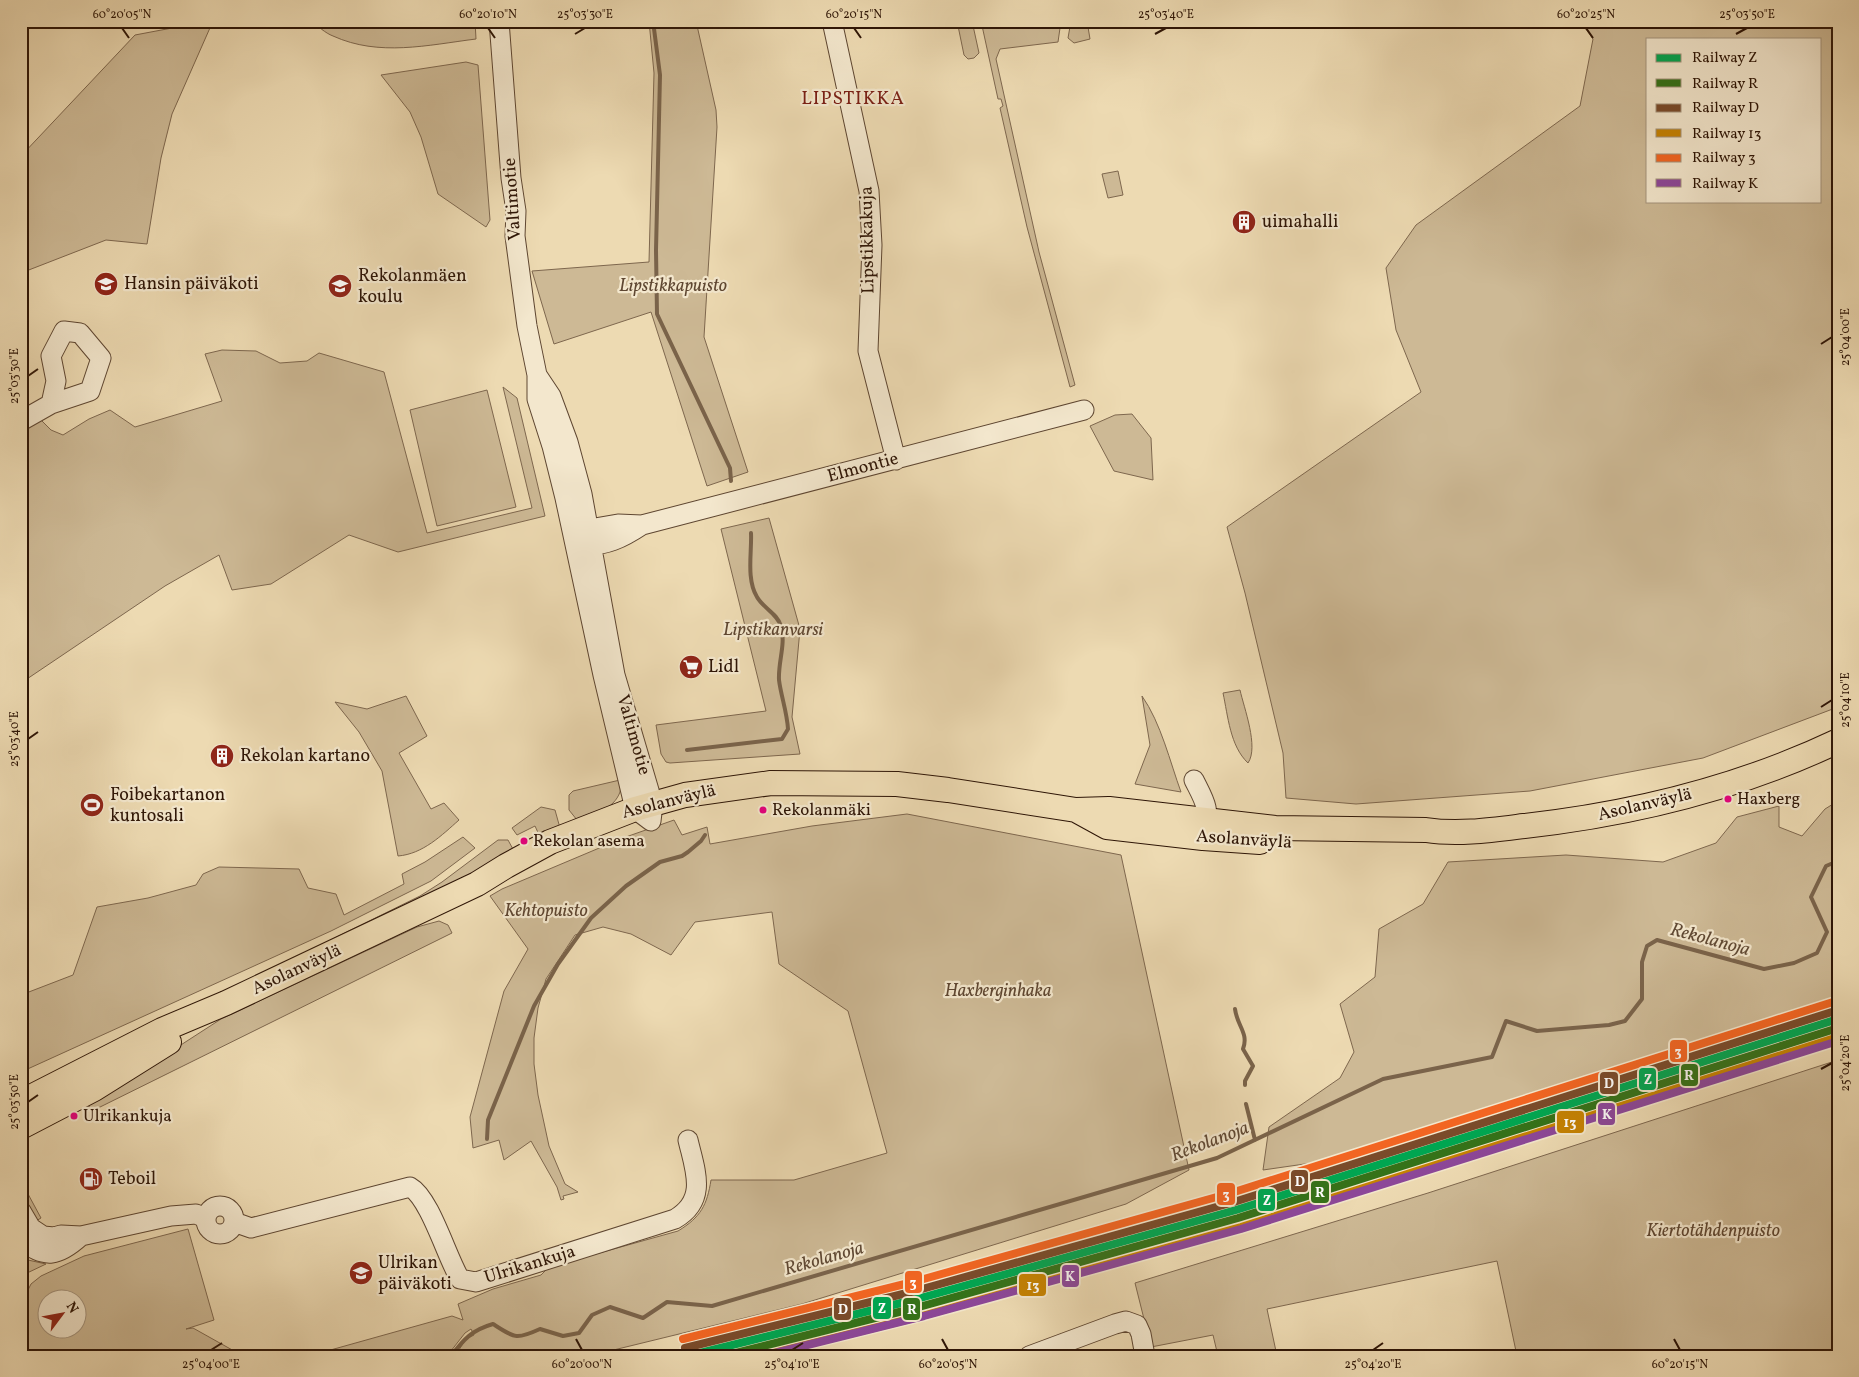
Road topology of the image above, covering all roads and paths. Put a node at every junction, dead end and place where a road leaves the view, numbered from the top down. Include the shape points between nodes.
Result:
1 (499, 21) edge
2 (832, 21) edge
3 (51, 404) dead end
4 (1084, 410) dead end
5 (21, 421) edge
6 (896, 460) junction
7 (585, 539) junction
8 (1829, 745) edge
9 (646, 811) junction
10 (226, 1003) junction
11 (21, 1102) edge
12 (21, 1128) edge
13 (688, 1140) dead end
14 (21, 1211) edge
15 (81, 1236) junction
16 (21, 1240) edge
17 (1029, 1356) edge
18 (1145, 1356) edge

1 - 7 street, Valtimotie via 516,211 515,236 527,326 537,375 551,396 568,442 582,494
2 - 6 street, Lipstikkakuja via 869,191 872,245 868,351
3 - 5 street
4 - 6 street, Elmontie
6 - 7 street, Elmontie via 642,525 618,524
7 - 9 street, Valtimotie via 602,675
8 - 9 main road, Asolanväylä via 1753,776 1677,799 1574,820 1444,833 1201,826 1109,809 1076,810 897,784 771,782 685,795
9 - 10 main road, Asolanväylä via 550,842 477,884
10 - 11 main road, Asolanväylä via 162,1030
10 - 12 main road, Asolanväylä via 94,1089
13 - 15 street, Ulrikankuja via 697,1185 691,1206 681,1216 476,1282 460,1279 428,1209 410,1187 251,1228 234,1222 225,1234 215,1234 206,1226 205,1218 196,1214 171,1216
14 - 15 street, Ulrikankuja via 31,1228 43,1236
15 - 16 street, Ulrikankuja via 68,1249 46,1254 32,1250
17 - 18 street via 1126,1321 1137,1324

